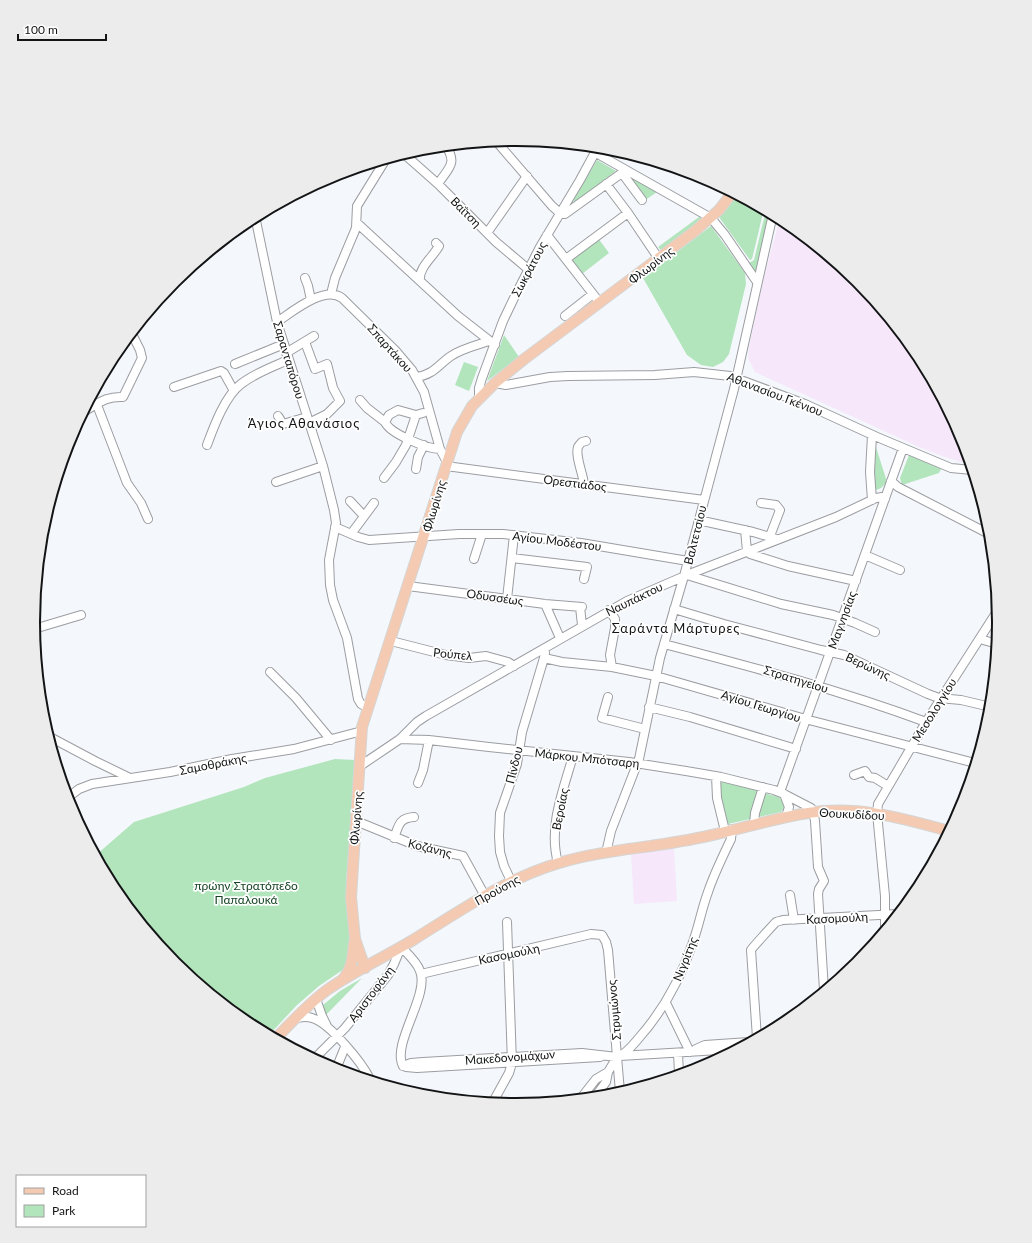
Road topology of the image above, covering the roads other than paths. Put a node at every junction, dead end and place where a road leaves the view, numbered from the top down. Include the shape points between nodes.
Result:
1 (501, 146) edge
2 (449, 151) edge
3 (595, 153) edge
4 (602, 154) edge
5 (409, 158) edge
6 (381, 166) edge
7 (624, 171) junction
8 (526, 176) junction
9 (438, 184) junction
10 (606, 184) junction
11 (730, 196) edge
12 (642, 200) dead end
13 (628, 213) junction
14 (560, 214) junction
15 (711, 218) junction
16 (771, 220) edge
17 (257, 223) edge
18 (357, 223) junction
19 (487, 233) junction
20 (547, 235) junction
21 (436, 243) dead end
22 (566, 259) junction
23 (659, 259) junction
24 (528, 269) junction
25 (305, 278) dead end
26 (420, 281) junction
27 (757, 282) junction
28 (331, 294) junction
29 (593, 294) junction
30 (311, 300) junction
31 (600, 303) junction
32 (565, 316) dead end
33 (277, 322) junction
34 (314, 336) dead end
35 (134, 337) edge
36 (305, 342) junction
37 (492, 343) junction
38 (284, 344) junction
39 (287, 356) junction
40 (235, 364) dead end
41 (416, 377) junction
42 (736, 378) junction
43 (495, 383) junction
44 (174, 387) dead end
45 (234, 391) junction
46 (424, 392) junction
47 (479, 399) junction
48 (360, 400) dead end
49 (97, 404) junction
50 (91, 408) edge
51 (420, 414) junction
52 (278, 416) dead end
53 (308, 420) junction
54 (385, 422) junction
55 (434, 428) junction
56 (872, 435) junction
57 (408, 439) junction
58 (586, 441) dead end
59 (207, 445) dead end
60 (424, 445) junction
61 (903, 448) junction
62 (440, 449) junction
63 (446, 464) junction
64 (323, 466) junction
65 (416, 469) dead end
66 (967, 470) edge
67 (384, 478) dead end
68 (892, 481) junction
69 (276, 482) dead end
70 (584, 484) junction
71 (885, 499) junction
72 (704, 500) junction
73 (872, 500) junction
74 (350, 501) dead end
75 (374, 503) dead end
76 (761, 503) dead end
77 (364, 516) junction
78 (148, 519) dead end
79 (698, 520) junction
80 (335, 527) junction
81 (745, 530) junction
82 (983, 532) edge
83 (351, 534) junction
84 (482, 534) junction
85 (514, 535) junction
86 (424, 536) junction
87 (774, 538) junction
88 (747, 551) junction
89 (865, 555) junction
90 (512, 558) junction
91 (474, 559) dead end
92 (688, 561) junction
93 (900, 570) dead end
94 (685, 576) junction
95 (584, 579) dead end
96 (856, 581) junction
97 (408, 586) junction
98 (507, 599) junction
99 (545, 604) junction
100 (674, 609) junction
101 (609, 610) junction
102 (81, 614) dead end
103 (843, 618) junction
104 (992, 620) edge
105 (582, 625) junction
106 (40, 627) edge
107 (875, 632) dead end
108 (560, 638) junction
109 (980, 639) junction
110 (390, 640) junction
111 (991, 642) edge
112 (664, 644) junction
113 (544, 648) junction
114 (831, 652) junction
115 (544, 658) junction
116 (514, 666) junction
117 (612, 667) junction
118 (270, 672) dead end
119 (656, 676) junction
120 (818, 686) junction
121 (608, 697) dead end
122 (941, 698) junction
123 (984, 705) edge
124 (649, 707) junction
125 (368, 708) junction
126 (806, 719) junction
127 (926, 722) junction
128 (645, 729) junction
129 (362, 731) junction
130 (400, 739) junction
131 (55, 740) edge
132 (330, 740) junction
133 (429, 740) junction
134 (911, 747) junction
135 (796, 749) junction
136 (519, 751) junction
137 (573, 756) junction
138 (971, 762) edge
139 (638, 763) junction
140 (360, 766) junction
141 (113, 769) junction
142 (854, 775) dead end
143 (716, 776) junction
144 (130, 778) junction
145 (112, 780) junction
146 (418, 782) dead end
147 (888, 786) junction
148 (763, 787) junction
149 (782, 793) junction
150 (72, 794) edge
151 (814, 812) junction
152 (877, 813) junction
153 (414, 817) dead end
154 (786, 817) junction
155 (356, 821) junction
156 (754, 824) junction
157 (728, 830) junction
158 (944, 830) edge
159 (394, 838) junction
160 (606, 853) junction
161 (558, 863) junction
162 (511, 881) junction
163 (790, 895) dead end
164 (485, 896) junction
165 (885, 915) junction
166 (891, 915) edge
167 (820, 919) junction
168 (794, 920) junction
169 (507, 922) dead end
170 (885, 922) edge
171 (596, 934) joint
172 (355, 939) junction
173 (401, 947) junction
174 (509, 953) junction
175 (365, 968) junction
176 (421, 974) junction
177 (342, 980) junction
178 (824, 984) edge
179 (316, 999) junction
180 (666, 1003) junction
181 (297, 1018) junction
182 (330, 1030) junction
183 (756, 1033) edge
184 (279, 1035) edge
185 (337, 1037) junction
186 (737, 1043) edge
187 (345, 1047) junction
188 (723, 1050) edge
189 (692, 1052) junction
190 (678, 1053) junction
191 (319, 1054) edge
192 (619, 1057) junction
193 (512, 1060) junction
194 (339, 1063) edge
195 (679, 1068) edge
196 (608, 1072) junction
197 (366, 1073) edge
198 (620, 1085) edge
199 (601, 1089) edge
200 (586, 1092) edge
201 (496, 1097) edge

1 - 8 street
2 - 9 street via 452,161
3 - 14 street, Σωκράτους
4 - 7 street
5 - 9 street, Βαΐτση
6 - 18 street via 357,204
7 - 10 street
7 - 12 street
7 - 15 street
8 - 14 street
8 - 19 street
9 - 19 street, Βαΐτση
10 - 13 street
10 - 14 street via 565,214
11 - 15 main road, Φλωρίνης
13 - 22 street
13 - 23 street
14 - 20 street, Σωκράτους
15 - 23 main road, Φλωρίνης
15 - 27 street
16 - 27 street, Βαλτετσίου
17 - 33 street, Σαρανταπόρου
18 - 26 street
18 - 28 street
19 - 24 street, Βαΐτση
20 - 22 street
20 - 24 street, Σωκράτους
21 - 26 street via 439,246 424,266
22 - 29 street
23 - 31 main road, Φλωρίνης
24 - 37 street, Σωκράτους
25 - 30 street
26 - 37 street
27 - 42 street, Βαλτετσίου
28 - 30 street
28 - 41 street, Σπαρτάκου via 346,301 406,362
29 - 31 street
29 - 32 street
30 - 33 street
31 - 43 main road, Φλωρίνης
33 - 38 street, Σαρανταπόρου
34 - 36 street
35 - 49 street via 142,354 141,362 123,396 109,397
36 - 39 street
36 - 53 street via 315,369 327,364 333,388 340,401 327,414
37 - 41 street via 451,356 425,376
37 - 47 street, Σωκράτους via 479,388
38 - 39 street, Σαρανταπόρου
38 - 40 street
39 - 45 street via 252,376
39 - 53 street, Σαρανταπόρου
41 - 46 street, Σπαρτάκου
42 - 43 street, Αθανασίου Γκένιου via 694,372 550,376 509,385
42 - 56 street, Αθανασίου Γκένιου via 800,402
42 - 72 street, Βαλτετσίου
43 - 47 main road, Φλωρίνης
44 - 45 street via 221,371
45 - 59 street via 218,415
46 - 51 street
46 - 55 street, Σπαρτάκου
47 - 63 main road, Φλωρίνης via 460,426
48 - 54 street
49 - 50 street
49 - 78 street via 127,483
51 - 54 street via 398,410 389,415
51 - 55 street
51 - 57 street
52 - 53 street via 283,424
53 - 64 street, Σαρανταπόρου
54 - 57 street via 391,430
55 - 62 street, Σπαρτάκου
56 - 61 street, Αθανασίου Γκένιου
56 - 73 street
57 - 60 street
57 - 67 street via 400,456
58 - 70 street via 578,447
60 - 62 street
60 - 65 street
61 - 66 street, Αθανασίου Γκένιου via 950,468
61 - 68 street, Μαγνησίας
62 - 63 street, Σπαρτάκου
63 - 70 street, Ορεστιάδος
63 - 86 main road, Φλωρίνης
64 - 69 street
64 - 80 street, Σαρανταπόρου via 334,510
68 - 71 street, Μαγνησίας
68 - 82 street via 898,487
70 - 72 street, Ορεστιάδος
71 - 73 street, Ναυπάκτου via 880,497
71 - 89 street, Μαγνησίας
72 - 79 street, Βαλτετσίου
73 - 87 street, Ναυπάκτου via 836,517
74 - 77 street
75 - 77 street
76 - 87 street via 780,508
77 - 83 street
79 - 81 street
79 - 92 street, Βαλτετσίου
80 - 83 street, Αγίου Μοδέστου
80 - 125 street, Σαρανταπόρου via 329,564 330,590 347,638 358,699
81 - 87 street
81 - 88 street
83 - 86 street, Αγίου Μοδέστου via 372,540
84 - 85 street, Αγίου Μοδέστου
84 - 86 street, Αγίου Μοδέστου
84 - 91 street
85 - 90 street
85 - 92 street, Αγίου Μοδέστου via 581,542
86 - 97 main road, Φλωρίνης
87 - 88 street, Ναυπάκτου
88 - 94 street, Ναυπάκτου
88 - 96 street via 783,564
89 - 93 street
89 - 96 street, Μαγνησίας
90 - 95 street via 587,567
90 - 98 street
92 - 94 street, Βαλτετσίου
94 - 100 street, Βαλτετσίου
94 - 101 street, Ναυπάκτου
94 - 103 street via 781,604
96 - 103 street, Μαγνησίας
97 - 98 street, Οδυσσέως
97 - 110 main road, Φλωρίνης
98 - 99 street, Οδυσσέως
99 - 105 street, Οδυσσέως via 581,607
99 - 108 street
100 - 112 street, Βαλτετσίου
100 - 114 street, Βερώνης
101 - 105 street, Ναυπάκτου
101 - 117 street via 615,628 610,655
102 - 106 street
103 - 107 street
103 - 114 street, Μαγνησίας
104 - 109 street, Μεσολογγίου
105 - 108 street, Ναυπάκτου
108 - 113 street, Ναυπάκτου
109 - 111 street
109 - 122 street, Μεσολογγίου
110 - 116 street, Ρούπελ via 446,655 469,658 486,656
110 - 125 main road, Φλωρίνης
112 - 119 street, Βαλτετσίου
112 - 120 street, Στρατηγείου
113 - 115 street, Πίνδου
113 - 116 street, Ναυπάκτου
114 - 120 street, Μαγνησίας
114 - 122 street, Βερώνης via 844,655
115 - 117 street, Αγίου Γεωργίου
115 - 136 street, Πίνδου via 523,727
116 - 130 street, Ναυπάκτου via 426,716
117 - 119 street, Αγίου Γεωργίου
118 - 132 street via 296,698
119 - 124 street, Βαλτετσίου
119 - 126 street, Αγίου Γεωργίου
120 - 126 street, Μαγνησίας
120 - 127 street, Στρατηγείου
121 - 128 street via 602,718
122 - 123 street, Βερώνης
122 - 127 street, Μεσολογγίου
124 - 128 street, Βαλτετσίου
124 - 135 street
125 - 129 main road, Φλωρίνης
126 - 134 street, Αγίου Γεωργίου
126 - 135 street, Μαγνησίας
127 - 134 street, Μεσολογγίου
128 - 139 street, Βαλτετσίου
129 - 132 street, Σαμοθράκης
129 - 140 main road, Φλωρίνης
130 - 133 street, Μάρκου Μπότσαρη
130 - 140 street
131 - 141 street
132 - 144 street, Σαμοθράκης via 190,769
133 - 136 street, Μάρκου Μπότσαρη
133 - 146 street
134 - 138 street, Αγίου Γεωργίου
134 - 147 street, Μεσολογγίου
135 - 149 street, Μαγνησίας
136 - 137 street, Μάρκου Μπότσαρη
136 - 162 street, Πίνδου via 500,818 500,852
137 - 139 street, Μάρκου Μπότσαρη
137 - 161 street, Βεροίας via 556,820 554,841
139 - 143 street, Μάρκου Μπότσαρη
139 - 160 street, Βαλτετσίου via 608,837
140 - 155 main road, Φλωρίνης
141 - 144 street
141 - 145 street
142 - 147 street via 865,771 869,777
143 - 148 street, Μάρκου Μπότσαρη
143 - 157 street via 717,798
144 - 145 street, Σαμοθράκης
145 - 150 street, Σαμοθράκης via 83,787
147 - 152 street, Μεσολογγίου via 878,804
148 - 149 street, Μάρκου Μπότσαρη
148 - 156 street
149 - 151 street, Μάρκου Μπότσαρη
149 - 154 street via 789,807
151 - 152 main road, Θουκυδίδου
151 - 154 main road, Θουκυδίδου
151 - 167 street via 818,867 824,881 818,891
152 - 158 main road, Θουκυδίδου
152 - 165 street
153 - 159 street via 402,820
154 - 156 main road, Θουκυδίδου
155 - 159 street, Κοζάνης
155 - 172 main road, Φλωρίνης via 351,890
156 - 157 main road, Προύσης
157 - 160 main road, Προύσης via 694,839
157 - 180 street, Νιγρίτης via 731,839 708,893 690,952
159 - 164 street, Κοζάνης via 430,850 464,857
160 - 161 main road, Προύσης
161 - 162 main road, Προύσης
162 - 164 main road, Προύσης
163 - 168 street
164 - 173 main road, Προύσης
165 - 166 street, Κασομούλη
165 - 167 street, Κασομούλη
165 - 170 street
167 - 168 street, Κασομούλη
167 - 178 street
168 - 183 street, Κασομούλη via 776,922 751,950
169 - 174 street
171 - 174 street, Κασομούλη
171 - 192 street, Στρυμώνος via 603,936 607,946
172 - 175 main road, Φλωρίνης
172 - 177 main road, Φλωρίνης via 351,964
173 - 175 main road, Προύσης
173 - 176 street
173 - 185 street, Αριστοφάνη via 388,976
174 - 176 street, Κασομούλη
174 - 193 street
175 - 177 main road, Προύσης
176 - 193 street via 420,989 401,1050 400,1060 403,1066 417,1068
177 - 179 main road, Προύσης
179 - 181 main road, Προύσης
179 - 182 street
180 - 189 street
180 - 192 street, Νιγρίτης via 645,1031
181 - 182 street via 312,1018
181 - 184 main road, Προύσης
182 - 185 street
185 - 187 street
185 - 191 street, Αριστοφάνη
186 - 189 street via 705,1045
187 - 194 street
187 - 197 street
188 - 189 street
189 - 190 street
190 - 192 street
190 - 195 street
192 - 193 street
192 - 196 street, Νιγρίτης
192 - 198 street, Στρυμώνος
193 - 201 street via 509,1073
196 - 199 street, Νιγρίτης via 606,1082
196 - 200 street, Νιγρίτης via 596,1078

